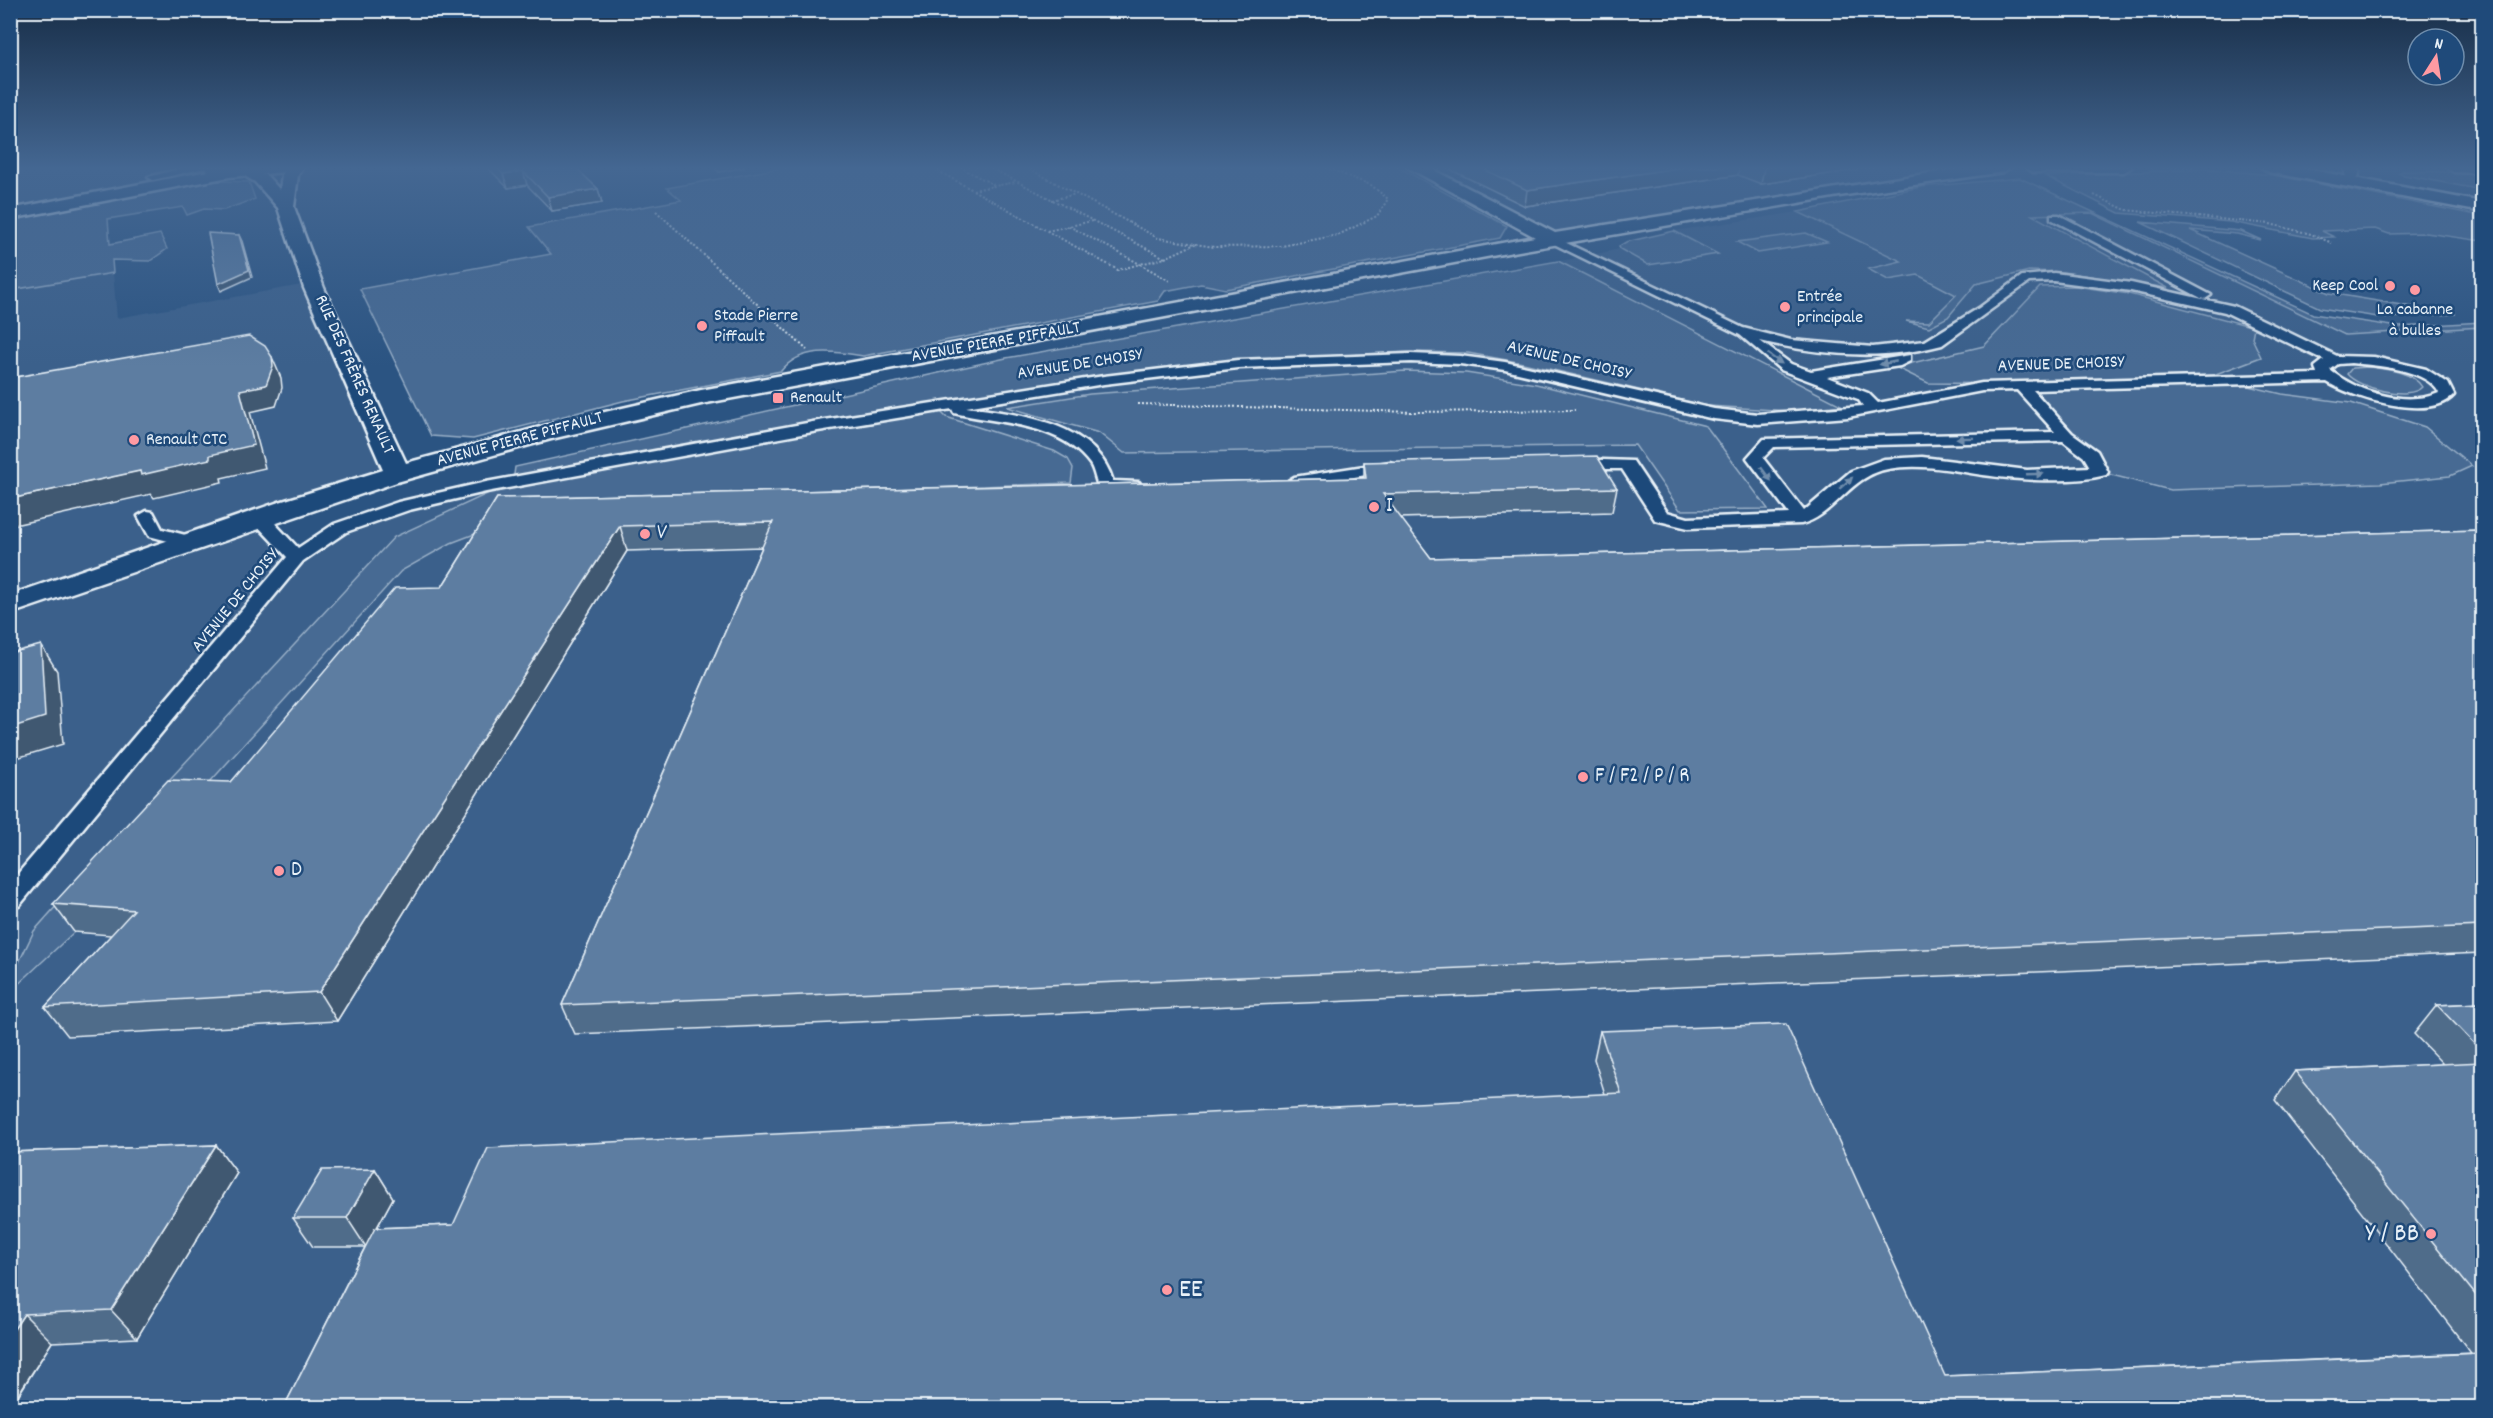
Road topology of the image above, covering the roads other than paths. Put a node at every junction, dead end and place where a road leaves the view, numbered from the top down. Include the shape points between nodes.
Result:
1 (295, 233) edge
2 (1541, 233) edge
3 (1591, 233) edge
4 (2086, 233) edge
5 (1554, 240) junction
6 (2234, 310) junction
7 (1738, 331) junction
8 (1781, 342) junction
9 (1937, 342) junction
10 (2335, 360) junction
11 (1835, 371) junction
12 (2328, 378) junction
13 (1818, 380) junction
14 (2020, 385) junction
15 (943, 407) junction
16 (1870, 408) junction
17 (2067, 436) junction
18 (1553, 465) edge
19 (1405, 467) edge
20 (398, 474) junction
21 (1272, 483) edge
22 (1146, 485) edge
23 (147, 516) dead end
24 (260, 518) junction
25 (1801, 519) junction
26 (191, 542) junction
27 (297, 557) junction
28 (10, 605) edge
29 (10, 900) edge

1 - 20 street, RUE DES FRÈRES RENAULT via 314,288
2 - 5 street
3 - 5 street, AVENUE PIERRE PIFFAULT
4 - 6 lane
5 - 7 lane
5 - 20 street, AVENUE PIERRE PIFFAULT via 601,418
6 - 9 lane via 2097,281 2031,278
6 - 10 lane
7 - 8 lane
7 -> 13 lane via 1771,357
8 - 9 lane via 1873,351
8 - 11 lane
9 -> 11 lane via 1895,363
10 - 12 lane via 2322,367
10 - 12 lane via 2369,360 2409,368 2439,382 2447,395 2427,402 2392,400
11 - 13 lane via 1814,375
12 - 14 lane, AVENUE DE CHOISY
13 - 16 lane via 1863,396 1871,402
14 - 16 lane, AVENUE DE CHOISY via 1982,387
14 - 17 lane
15 - 16 lane, AVENUE DE CHOISY via 1104,380 1238,364 1411,358 1504,366 1731,416 1789,418
15 - 22 lane via 1013,418 1061,435 1092,452 1105,475 1106,486
15 - 27 lane, AVENUE DE CHOISY via 605,464 404,506 340,528
25 -> 17 lane via 1815,513 1847,480 1878,466 1943,464 2023,474 2100,472 2091,454
17 -> 25 lane via 1770,442 1755,458
18 - 25 lane via 1628,464 1661,516 1688,523
19 - 21 lane via 1382,467 1306,482
20 - 24 street, AVENUE PIERRE PIFFAULT
23 - 26 lane via 155,532
24 - 26 street, AVENUE PIERRE PIFFAULT
24 - 27 lane
26 - 28 street, AVENUE PIERRE PIFFAULT
27 - 29 lane, AVENUE DE CHOISY

